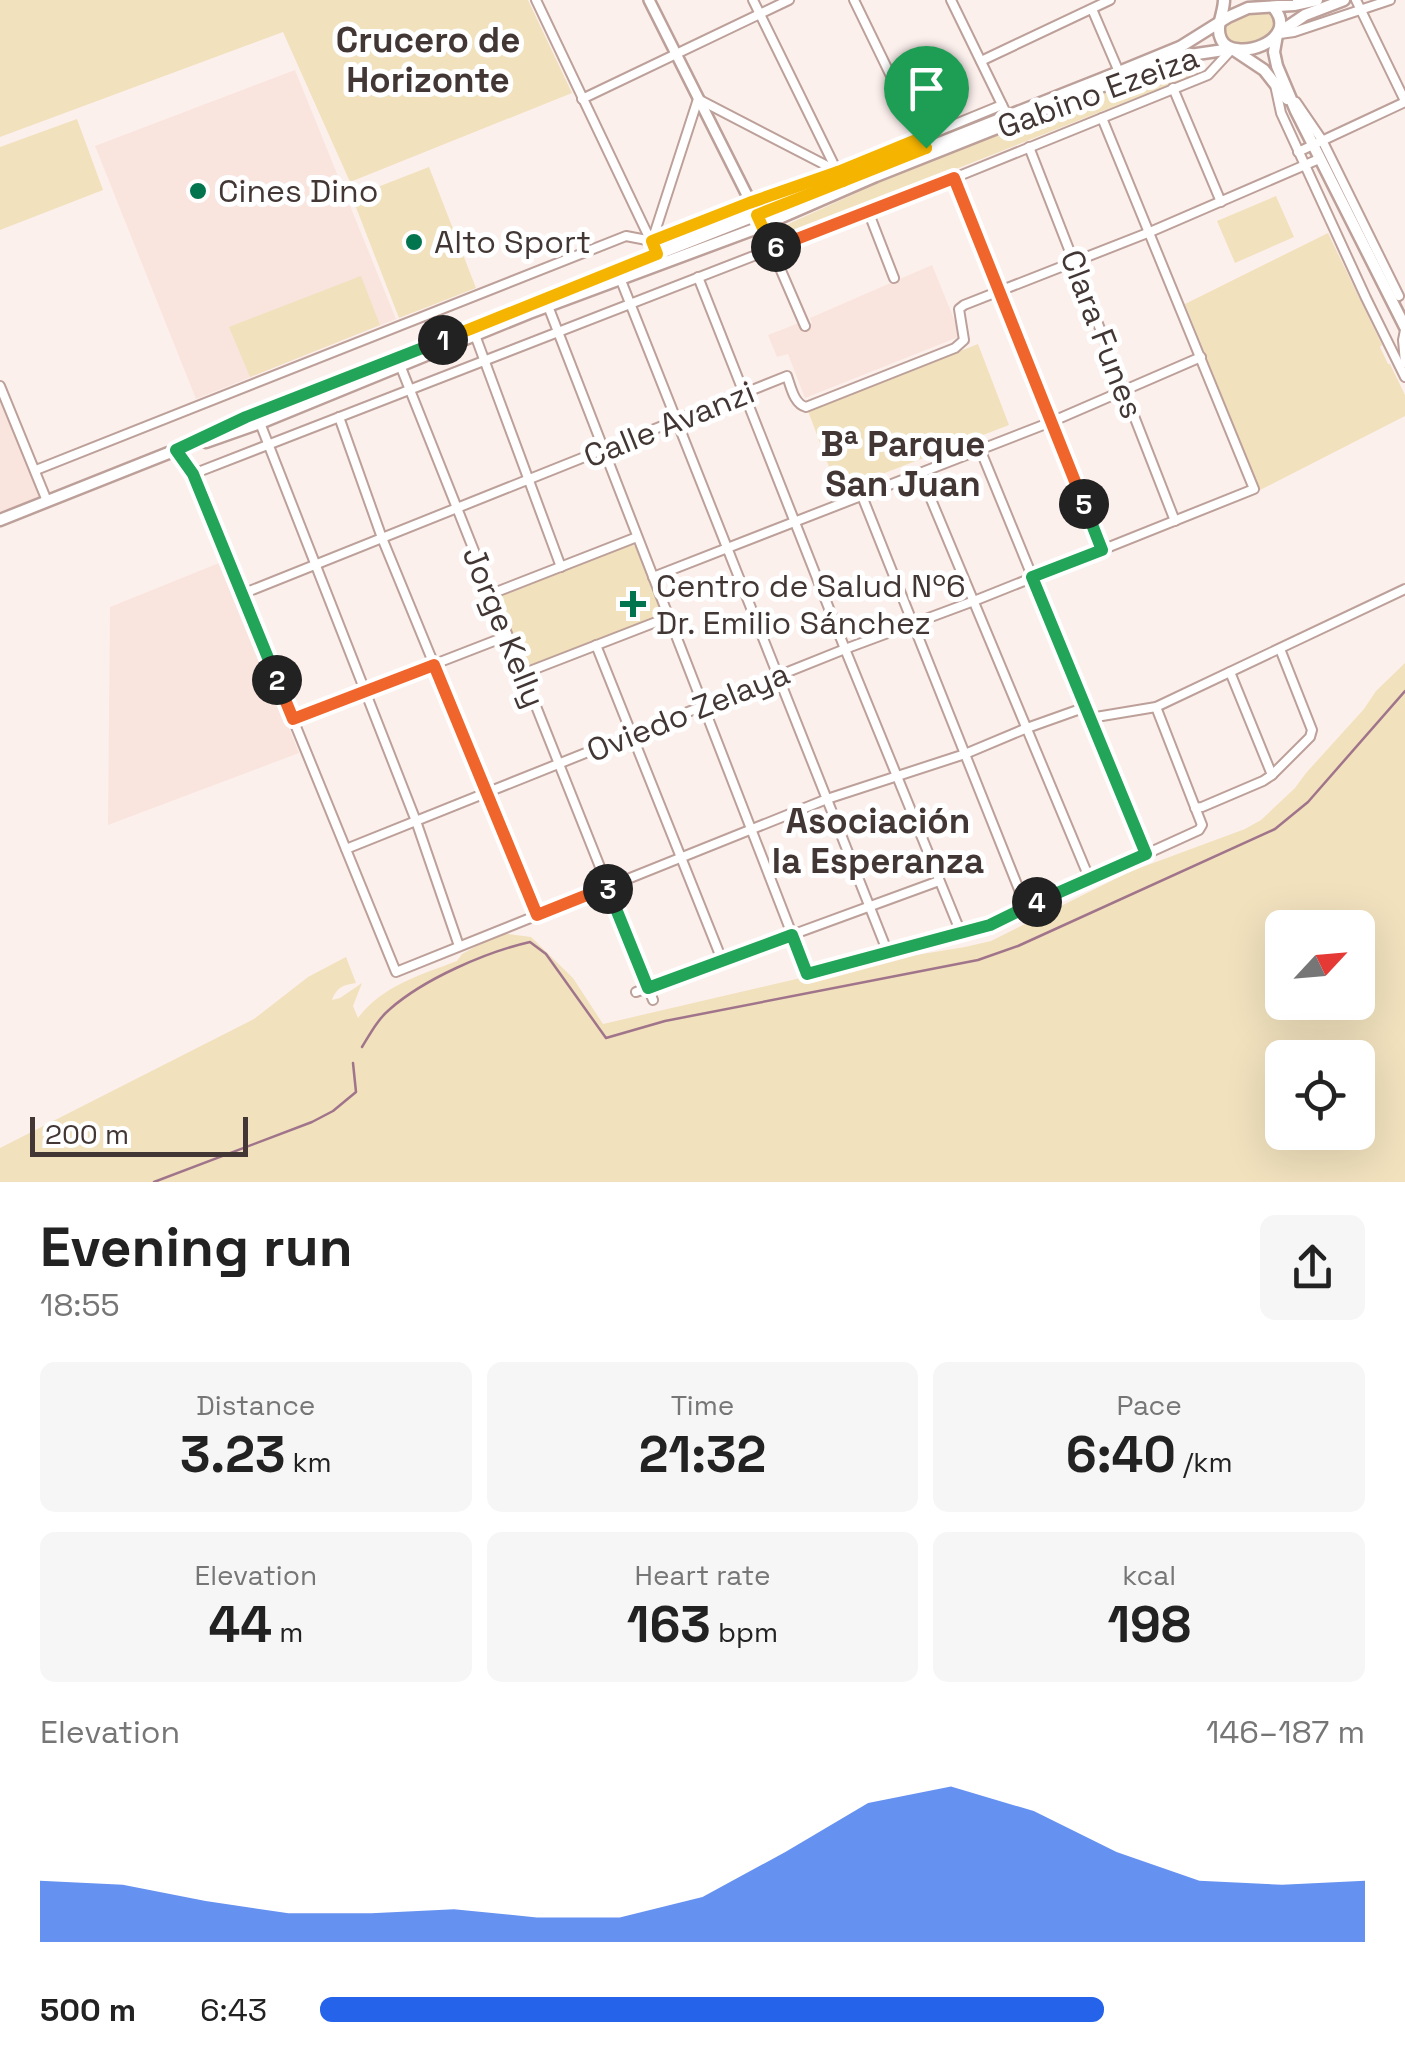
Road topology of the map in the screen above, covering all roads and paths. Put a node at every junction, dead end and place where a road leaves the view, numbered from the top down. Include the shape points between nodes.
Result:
1 (536, 0) edge
2 (649, 0) edge
3 (754, 0) edge
4 (789, 0) edge
5 (854, 0) edge
6 (951, 0) edge
7 (1108, 0) edge
8 (1224, 0) edge
9 (1317, 0) edge
10 (1344, 0) edge
11 (1390, 0) edge
12 (1267, 4) edge
13 (1358, 4) edge
14 (1092, 9) junction
15 (760, 14) junction
16 (1221, 22) junction
17 (1278, 34) junction
18 (1232, 49) junction
19 (676, 54) junction
20 (981, 60) junction
21 (1119, 72) junction
22 (1275, 83) junction
23 (1173, 88) junction
24 (1287, 90) junction
25 (582, 99) junction
26 (698, 99) junction
27 (1405, 102) edge
28 (1004, 110) junction
29 (1296, 112) junction
30 (1102, 118) junction
31 (923, 143) junction
32 (1318, 143) junction
33 (1029, 147) junction
34 (1298, 152) junction
35 (1320, 159) junction
36 (1305, 166) junction
37 (840, 176) junction
38 (954, 178) junction
39 (1221, 202) junction
40 (749, 203) junction
41 (868, 211) junction
42 (759, 220) junction
43 (1150, 232) junction
44 (652, 241) junction
45 (772, 248) junction
46 (657, 254) junction
47 (1074, 262) junction
48 (1389, 276) junction
49 (698, 277) junction
50 (620, 278) junction
51 (894, 278) dead end
52 (999, 290) junction
53 (1386, 290) junction
54 (1399, 296) dead end
55 (1367, 300) junction
56 (630, 304) junction
57 (548, 306) junction
58 (806, 326) dead end
59 (1405, 328) edge
60 (558, 332) junction
61 (475, 335) junction
62 (1202, 357) junction
63 (484, 361) junction
64 (1405, 363) edge
65 (400, 365) junction
66 (1405, 377) edge
67 (0, 386) edge
68 (409, 390) junction
69 (1124, 390) junction
70 (744, 394) junction
71 (339, 417) junction
72 (676, 421) junction
73 (260, 422) junction
74 (1051, 422) junction
75 (268, 445) junction
76 (980, 449) junction
77 (176, 450) junction
78 (604, 450) junction
79 (36, 470) junction
80 (920, 473) junction
81 (193, 474) junction
82 (528, 480) junction
83 (862, 496) junction
84 (47, 501) junction
85 (456, 508) junction
86 (0, 520) edge
87 (1174, 521) junction
88 (795, 522) junction
89 (638, 537) junction
90 (382, 538) junction
91 (728, 549) junction
92 (1102, 550) junction
93 (316, 564) junction
94 (561, 567) junction
95 (653, 577) junction
96 (1032, 577) junction
97 (1405, 589) edge
98 (242, 594) junction
99 (491, 594) junction
100 (974, 601) junction
101 (668, 617) junction
102 (913, 624) junction
103 (507, 636) junction
104 (596, 646) junction
105 (845, 648) junction
106 (1280, 649) junction
107 (434, 665) junction
108 (1230, 672) junction
109 (522, 674) junction
110 (778, 676) junction
111 (364, 692) junction
112 (703, 706) junction
113 (1086, 706) junction
114 (1156, 708) junction
115 (1090, 718) junction
116 (293, 719) junction
117 (1026, 728) junction
118 (630, 735) junction
119 (965, 754) junction
120 (558, 764) junction
121 (1272, 774) junction
122 (896, 775) junction
123 (485, 793) junction
124 (826, 798) junction
125 (1195, 808) junction
126 (416, 821) junction
127 (751, 829) junction
128 (346, 849) junction
129 (1146, 854) junction
130 (680, 858) junction
131 (1090, 880) junction
132 (939, 881) junction
133 (607, 887) junction
134 (869, 906) junction
135 (1026, 907) junction
136 (537, 915) junction
137 (961, 934) junction
138 (792, 935) junction
139 (459, 946) junction
140 (888, 953) junction
141 (722, 960) junction
142 (648, 988) junction
143 (636, 992) dead end
144 (653, 1000) dead end

1 - 25 street
2 - 19 street
3 - 15 street
4 - 15 street
5 - 31 street
6 - 20 street
7 - 14 street
8 - 16 main road
9 - 12 main road
10 - 17 main road
11 - 13 street
12 - 16 main road
12 - 17 main road via 1280,19
13 - 17 street
13 - 27 street
14 - 20 street
14 - 21 street
15 - 19 street
15 - 37 street
16 - 18 main road via 1220,36
16 - 21 main road, Gabino Ezeiza
17 - 18 main road via 1252,48
17 - 24 main road via 1276,66
18 - 22 main road
18 - 23 street via 1210,74
18 - 42 main road, Gabino Ezeiza via 1176,58
19 - 25 street
19 - 26 street
20 - 28 street
21 - 28 main road, Gabino Ezeiza
22 - 29 main road
22 - 34 street
23 - 30 street
23 - 39 street
24 - 29 main road
24 - 32 street
25 - 44 street
26 - 37 street
26 - 40 street
26 - 44 street
27 - 32 street
28 - 31 main road, Gabino Ezeiza
29 - 32 main road
30 - 33 street
30 - 43 street
31 - 37 main road, Gabino Ezeiza
32 - 34 street
32 - 35 main road
32 - 48 street
33 - 38 street
33 - 47 street, Clara Funes
34 - 36 street
35 - 36 street, Calle Avanzi
35 - 53 main road
36 - 39 street, Calle Avanzi
36 - 55 street
37 - 40 street
37 - 42 main road, Gabino Ezeiza
38 - 41 street
38 - 52 street
39 - 43 street, Calle Avanzi
40 - 42 street
40 - 44 street
41 - 45 street
41 - 51 street
42 - 45 street
42 - 46 main road, Gabino Ezeiza
42 - 50 main road, Gabino Ezeiza
43 - 47 street, Calle Avanzi
43 - 62 street
44 - 46 street
44 - 79 street via 626,236
45 - 49 street
45 - 58 street
46 - 77 main road, Gabino Ezeiza
47 - 52 street, Calle Avanzi
47 - 69 street, Clara Funes
48 - 53 street
48 - 54 street
49 - 56 street
49 - 70 street
50 - 56 street
50 - 57 main road, Gabino Ezeiza
52 - 70 street, Calle Avanzi via 959,308 964,340 954,348 806,407 787,376
52 - 74 street
53 - 55 street
53 - 59 main road
55 - 66 street
56 - 60 street
56 - 72 street
57 - 60 street
57 - 61 main road, Gabino Ezeiza
59 - 64 street
60 - 63 street
60 - 78 street
61 - 63 street
61 - 65 main road, Gabino Ezeiza
62 - 69 street
62 - 87 street, Oviedo Zelaya via 1254,489
63 - 68 street
63 - 82 street
65 - 68 street, Jorge Kelly
65 - 73 main road, Gabino Ezeiza
67 - 79 street
68 - 71 street
68 - 85 street, Jorge Kelly
69 - 74 street
69 - 87 street, Clara Funes
70 - 72 street, Calle Avanzi
70 - 88 street
71 - 75 street
71 - 90 street
72 - 78 street, Calle Avanzi
72 - 91 street
73 - 75 street
73 - 77 main road, Gabino Ezeiza
74 - 76 street
74 - 92 street
75 - 81 street
75 - 93 street
76 - 80 street
76 - 96 street
77 - 81 street
77 - 84 main road
78 - 82 street, Calle Avanzi
78 - 89 street
79 - 84 street
80 - 83 street
80 - 100 street
81 - 98 street
82 - 85 street, Calle Avanzi
82 - 94 street
83 - 88 street
83 - 102 street
84 - 86 main road
85 - 90 street, Calle Avanzi
85 - 99 street, Jorge Kelly
87 - 92 street, Oviedo Zelaya
88 - 91 street
88 - 105 street
89 - 94 street
89 - 95 street
90 - 93 street, Calle Avanzi
90 - 107 street
91 - 95 street
91 - 110 street
92 - 96 street, Oviedo Zelaya
93 - 98 street, Calle Avanzi
93 - 111 street
94 - 99 street
95 - 101 street
96 - 100 street, Oviedo Zelaya
96 - 113 street
97 - 106 street
98 - 116 street
99 - 103 street, Jorge Kelly
100 - 102 street, Oviedo Zelaya
100 - 117 street
101 - 104 street
101 - 112 street
102 - 105 street, Oviedo Zelaya
102 - 119 street
103 - 107 street
103 - 109 street, Jorge Kelly
104 - 109 street
104 - 118 street
105 - 110 street, Oviedo Zelaya
105 - 122 street
106 - 108 street
106 - 121 street via 1312,730
107 - 111 street
107 - 123 street
108 - 114 street
108 - 121 street
109 - 120 street, Jorge Kelly
110 - 112 street, Oviedo Zelaya
110 - 124 street
111 - 116 street
111 - 126 street
112 - 118 street, Oviedo Zelaya
112 - 127 street
113 - 115 street
113 - 117 street
114 - 115 street
114 - 125 street
115 - 129 street
116 - 128 street
117 - 119 street
117 - 131 street
118 - 120 street, Oviedo Zelaya
118 - 130 street
119 - 122 street
119 - 135 street
120 - 123 street, Oviedo Zelaya
120 - 133 street, Jorge Kelly
121 - 125 street
122 - 124 street
122 - 132 street
123 - 126 street, Oviedo Zelaya
123 - 136 street
124 - 127 street
124 - 134 street
125 - 129 street via 1199,830
126 - 128 street, Oviedo Zelaya
126 - 139 street
127 - 130 street
127 - 138 street
128 - 139 street via 396,972
129 - 131 street
130 - 133 street
130 - 141 street
131 - 135 street
132 - 134 street
132 - 137 street
133 - 136 street
133 - 142 street, Jorge Kelly
134 - 138 street
134 - 140 street
135 - 137 street
136 - 139 street
137 - 140 street
138 - 140 street via 807,974
138 - 141 street
141 - 142 street
142 - 143 street
142 - 144 street, Jorge Kelly

